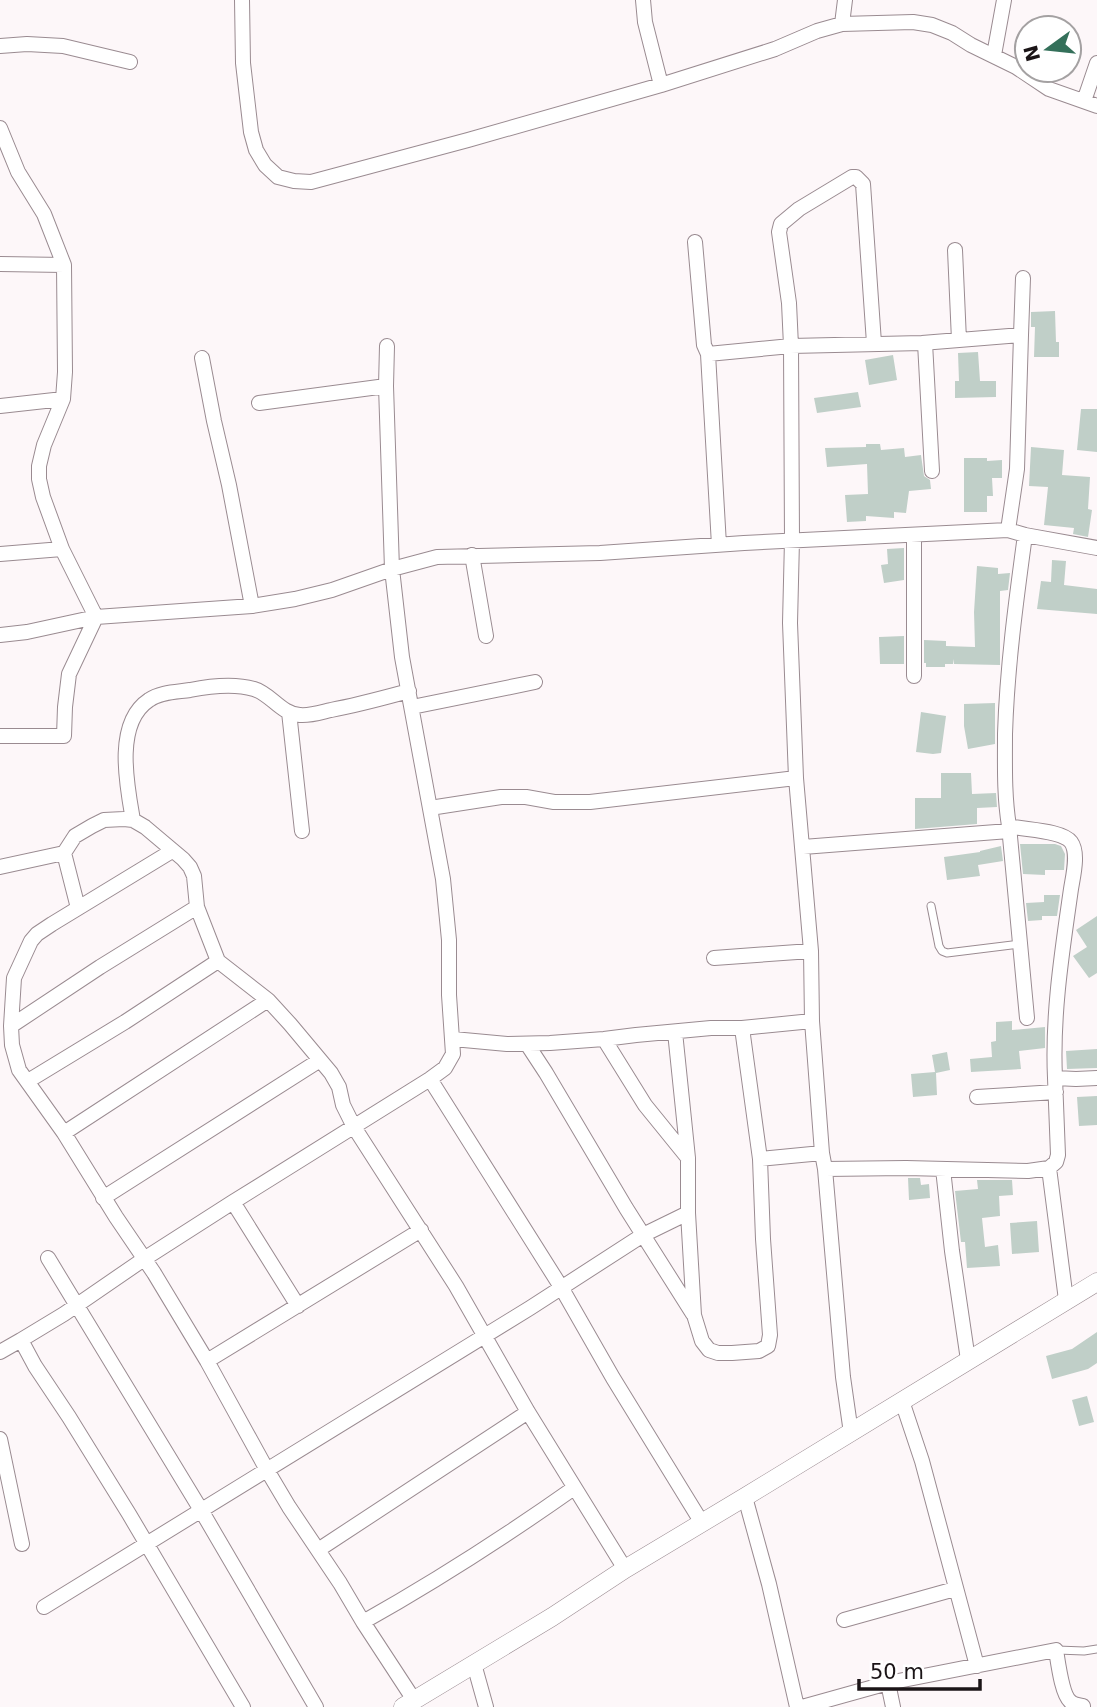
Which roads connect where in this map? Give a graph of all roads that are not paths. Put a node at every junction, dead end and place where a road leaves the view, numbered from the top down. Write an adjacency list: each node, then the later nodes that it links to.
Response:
1 (242, 0): 10 (street)
2 (643, 0): 10 (street)
3 (845, 0): 5 (street)
4 (1004, 0): 7 (street)
5 (842, 24): 7 (street); 10 (street)
6 (0, 46): 8 (street)
7 (994, 55): 11 (street)
8 (130, 62)
9 (1097, 63): 11 (street)
10 (661, 85)
11 (1091, 103)
12 (1, 134): 16 (street)
13 (695, 242): 24 (street)
14 (956, 250): 19 (street)
15 (0, 264): 16 (street)
16 (64, 265): 27 (street)
17 (1023, 278): 18 (street)
18 (1021, 335): 19 (street); 31 (street)
19 (959, 340): 21 (street)
20 (874, 343): 21 (street); 23 (street); 23 (street)
21 (925, 343): 30 (street)
22 (387, 346): 26 (street)
23 (791, 346): 24 (street); 34 (street)
24 (708, 354): 35 (street)
25 (202, 358): 41 (street)
26 (386, 386): 28 (street); 40 (street)
27 (62, 398): 29 (street); 37 (street)
28 (259, 403)
29 (0, 406)
30 (932, 471)
31 (1008, 530): 32 (street); 33 (street)
32 (1025, 535): 36 (street); 54 (street)
33 (915, 536): 34 (street); 45 (street)
34 (792, 540): 35 (street); 51 (street)
35 (719, 545): 39 (street)
36 (1097, 548)
37 (62, 550): 38 (street); 42 (street)
38 (0, 554)
39 (472, 555): 40 (street); 44 (street)
40 (392, 569): 41 (street); 47 (street)
41 (252, 606): 42 (street)
42 (96, 617): 43 (street); 50 (street)
43 (0, 635)
44 (486, 635)
45 (914, 676)
46 (535, 682): 48 (street)
47 (409, 691): 48 (street); 49 (street)
48 (412, 707): 52 (street)
49 (289, 712): 53 (street); 55 (street)
50 (0, 736)
51 (796, 778): 52 (street); 56 (street)
52 (430, 808): 74 (street)
53 (133, 820): 57 (street); 58 (street)
54 (1009, 829): 56 (street); 63 (street); 80 (street)
55 (302, 831)
56 (803, 846): 64 (street)
57 (172, 851): 61 (street); 62 (street)
58 (64, 853): 59 (street); 62 (street)
59 (0, 867)
60 (931, 906): 63 (lane)
61 (197, 907): 66 (street); 70 (street)
62 (78, 908): 70 (street)
63 (1021, 944): 68 (street)
64 (811, 951): 65 (street); 69 (street)
65 (714, 958)
66 (218, 961): 67 (street); 79 (street)
67 (268, 1000): 76 (street); 83 (street)
68 (1027, 1018)
69 (812, 1021): 71 (street); 84 (street)
70 (10, 1026): 79 (street)
71 (742, 1028): 72 (street); 86 (street)
72 (676, 1032): 73 (street); 85 (street)
73 (604, 1039): 75 (street); 85 (street)
74 (453, 1040): 75 (street); 78 (street)
75 (527, 1044): 94 (street)
76 (320, 1060): 82 (street); 90 (street)
77 (1097, 1078): 80 (street)
78 (430, 1079): 82 (street); 98 (street)
79 (28, 1082): 83 (street)
80 (1056, 1085): 81 (street); 87 (street)
81 (977, 1097)
82 (354, 1126): 91 (street); 93 (street)
83 (64, 1133): 90 (street)
84 (822, 1153): 86 (street); 88 (street)
85 (688, 1158): 92 (street)
86 (760, 1159): 102 (street)
87 (1049, 1168): 89 (street); 99 (street)
88 (825, 1169): 89 (street); 110 (street)
89 (943, 1169): 106 (street)
90 (103, 1198): 96 (street)
91 (233, 1202): 96 (street); 101 (street)
92 (688, 1213): 94 (street); 102 (street)
93 (421, 1230): 101 (street); 103 (street)
94 (643, 1236): 98 (street); 102 (street)
95 (48, 1258): 100 (street)
96 (144, 1259): 100 (street); 107 (street)
97 (1097, 1282): 99 (street)
98 (561, 1287): 103 (street); 116 (street)
99 (1066, 1300): 106 (street)
100 (77, 1305): 104 (street); 115 (street)
101 (299, 1306): 107 (street)
102 (694, 1315)
103 (483, 1335): 109 (street); 112 (street)
104 (21, 1340): 105 (street); 118 (street)
105 (0, 1352)
106 (968, 1360): 108 (street)
107 (206, 1362): 112 (street)
108 (902, 1401): 110 (street); 121 (street)
109 (528, 1412): 113 (street); 119 (street)
110 (851, 1433): 114 (street)
111 (0, 1439): 117 (street)
112 (267, 1470): 115 (street); 119 (street)
113 (574, 1488): 120 (street); 124 (street)
114 (745, 1497): 116 (street); 135 (street)
115 (201, 1510): 118 (street); 133 (street)
116 (702, 1523): 120 (street)
117 (22, 1544)
118 (147, 1545): 122 (street); 132 (street)
119 (318, 1550): 124 (street)
120 (625, 1569): 127 (street)
121 (956, 1589): 123 (street); 128 (street)
122 (44, 1607)
123 (844, 1620)
124 (363, 1622): 130 (street)
125 (1097, 1648): 126 (lane)
126 (1056, 1650): 128 (street); 131 (street)
127 (474, 1664): 130 (street); 134 (street)
128 (977, 1666): 129 (street)
129 (888, 1683): 135 (street); 136 (street)
130 (409, 1703)
131 (1086, 1705)
132 (243, 1707)
133 (316, 1707)
134 (486, 1707)
135 (800, 1707)
136 (893, 1707)

